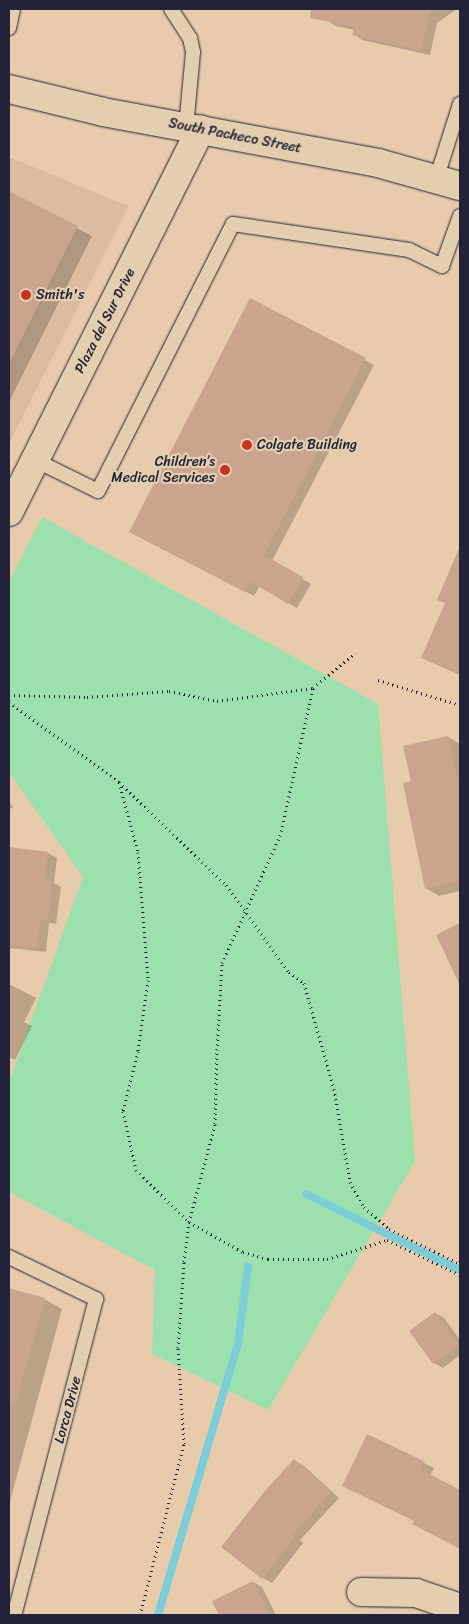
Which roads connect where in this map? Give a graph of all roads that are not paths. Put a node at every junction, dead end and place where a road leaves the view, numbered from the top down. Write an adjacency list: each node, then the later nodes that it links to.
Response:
1 (14, 9): 3 (lane)
2 (171, 9): 6 (lane)
3 (9, 28)
4 (9, 89): 6 (street, South Pacheco Street)
5 (460, 104): 7 (lane)
6 (194, 128): 7 (street, South Pacheco Street); 9 (street, Plaza del Sur Drive)
7 (448, 183)
8 (460, 216): 9 (lane)
9 (35, 460): 10 (street, Plaza del Sur Drive)
10 (9, 512)
11 (9, 1257): 14 (lane, Lorca Drive)
12 (362, 1592): 13 (street)
13 (460, 1608)
14 (14, 1615)

